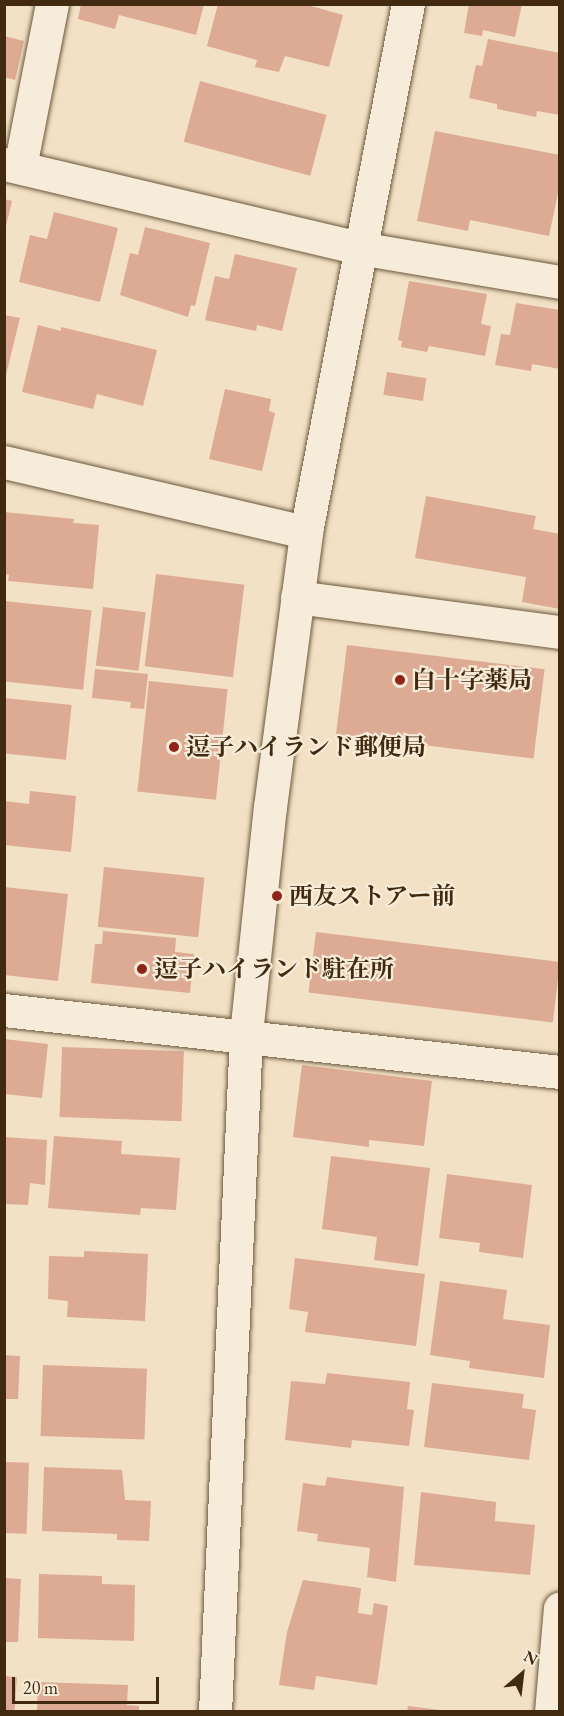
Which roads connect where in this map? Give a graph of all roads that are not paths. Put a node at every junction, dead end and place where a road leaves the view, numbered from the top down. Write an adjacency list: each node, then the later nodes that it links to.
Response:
1 (52, 4): 3 (street)
2 (408, 4): 4 (street)
3 (12, 166): 4 (street)
4 (359, 248): 5 (street); 7 (street)
5 (560, 282)
6 (4, 462): 7 (street)
7 (306, 532): 8 (street)
8 (297, 597): 9 (street); 11 (street)
9 (560, 632)
10 (4, 1010): 11 (street)
11 (246, 1034): 12 (street); 14 (street)
12 (560, 1072)
13 (560, 1608): 15 (street)
14 (215, 1712)
15 (551, 1712)

